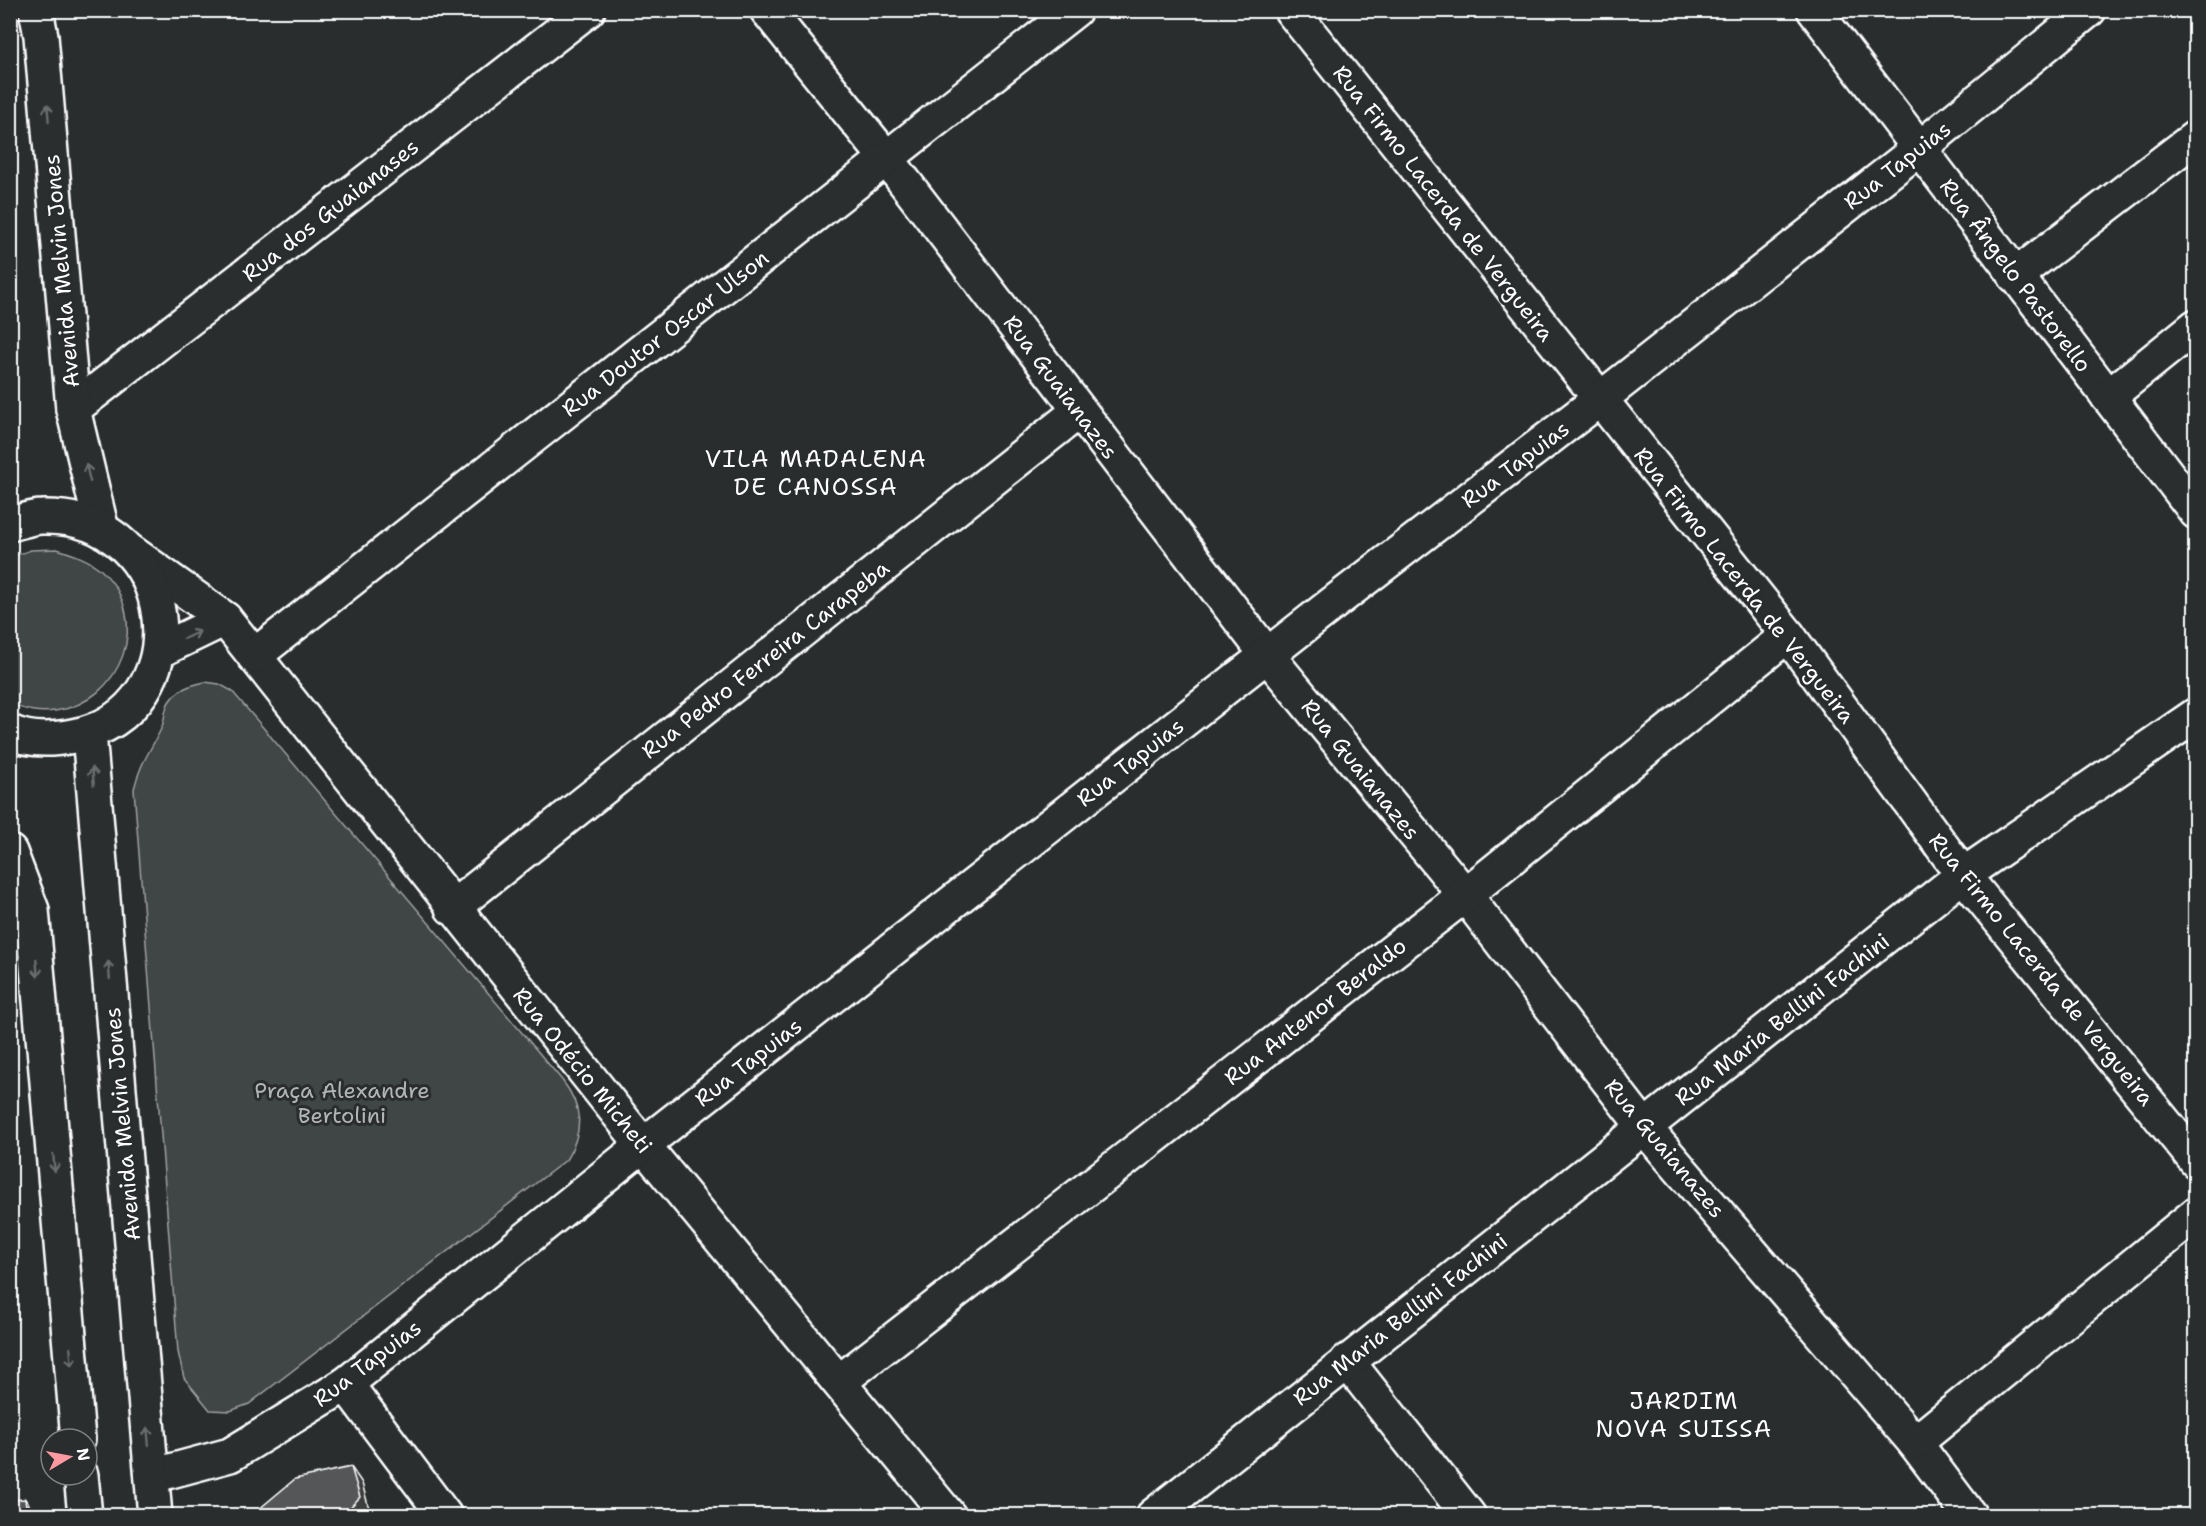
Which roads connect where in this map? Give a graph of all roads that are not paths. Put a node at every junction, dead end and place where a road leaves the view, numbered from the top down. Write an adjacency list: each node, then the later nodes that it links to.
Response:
1 (36, 10): 15 (street, Avenida Melvin Jones, one-way to 1)
2 (588, 10): 15 (street, Rua dos Guaianases)
3 (767, 10): 10 (street, Rua Guaianazes)
4 (1075, 10): 10 (street, Rua Doutor Oscar Ulson)
5 (1291, 10): 14 (street, Rua Firmo Lacerda de Vergueira)
6 (1814, 10): 9 (street, Rua Ângelo Pastorello)
7 (2089, 10): 9 (street, Rua Tapuias)
8 (2196, 137): 11 (street)
9 (1921, 147): 11 (street, Rua Ângelo Pastorello); 14 (street, Rua Tapuias)
10 (887, 159): 16 (street, Rua Guaianazes); 25 (street, Rua Doutor Oscar Ulson)
11 (2015, 276): 13 (street, Rua Ângelo Pastorello)
12 (2196, 326): 13 (street)
13 (2108, 397): 17 (street, Rua Ângelo Pastorello)
14 (1600, 399): 22 (street, Rua Firmo Lacerda de Vergueira); 24 (street, Rua Tapuias)
15 (73, 409): 19 (street, Avenida Melvin Jones, one-way to 15)
16 (1079, 411): 24 (street, Rua Guaianazes); 32 (street, Rua Pedro Ferreira Carapeba)
17 (2196, 512)
18 (10, 524): 19 (street, Rua Odécio Micheti)
19 (102, 530): 20 (street, Rua Odécio Micheti)
20 (131, 552): 21 (street, Rua Odécio Micheti); 23 (street)
21 (225, 619): 23 (street, one-way to 21); 25 (street, Rua Odécio Micheti)
22 (1788, 635): 30 (street, Rua Firmo Lacerda de Vergueira); 31 (street, Rua Antenor Beraldo)
23 (159, 651): 28 (street)
24 (1268, 655): 31 (street, Rua Guaianazes); 35 (street, Rua Tapuias)
25 (254, 656): 32 (street, Rua Odécio Micheti)
26 (2196, 715): 30 (street, Rua Maria Bellini Fachini)
27 (10, 732): 28 (street)
28 (89, 733): 43 (street, Avenida Melvin Jones, one-way to 28)
29 (10, 852): 33 (street)
30 (1963, 875): 34 (street, Rua Maria Bellini Fachini); 36 (street, Rua Firmo Lacerda de Vergueira)
31 (1465, 895): 34 (street, Rua Guaianazes); 39 (street, Rua Antenor Beraldo)
32 (452, 908): 35 (street, Rua Odécio Micheti)
33 (21, 909): 41 (street, one-way to 41)
34 (1644, 1127): 38 (street, Rua Maria Bellini Fachini); 42 (street, Rua Guaianazes)
35 (643, 1144): 39 (street, Rua Odécio Micheti); 40 (street, Rua Tapuias)
36 (2196, 1161)
37 (2196, 1214): 42 (street)
38 (1347, 1361): 49 (street, Rua Maria Bellini Fachini); 50 (street)
39 (839, 1382): 48 (street, Rua Odécio Micheti)
40 (346, 1384): 43 (street, Rua Tapuias); 47 (street)
41 (77, 1427)
42 (1915, 1443): 51 (street, Rua Guaianazes)
43 (152, 1476): 46 (street, Avenida Melvin Jones)
44 (82, 1487): 45 (street)
45 (85, 1515)
46 (155, 1515)
47 (445, 1515)
48 (949, 1515)
49 (1153, 1515)
50 (1469, 1515)
51 (1970, 1515)

